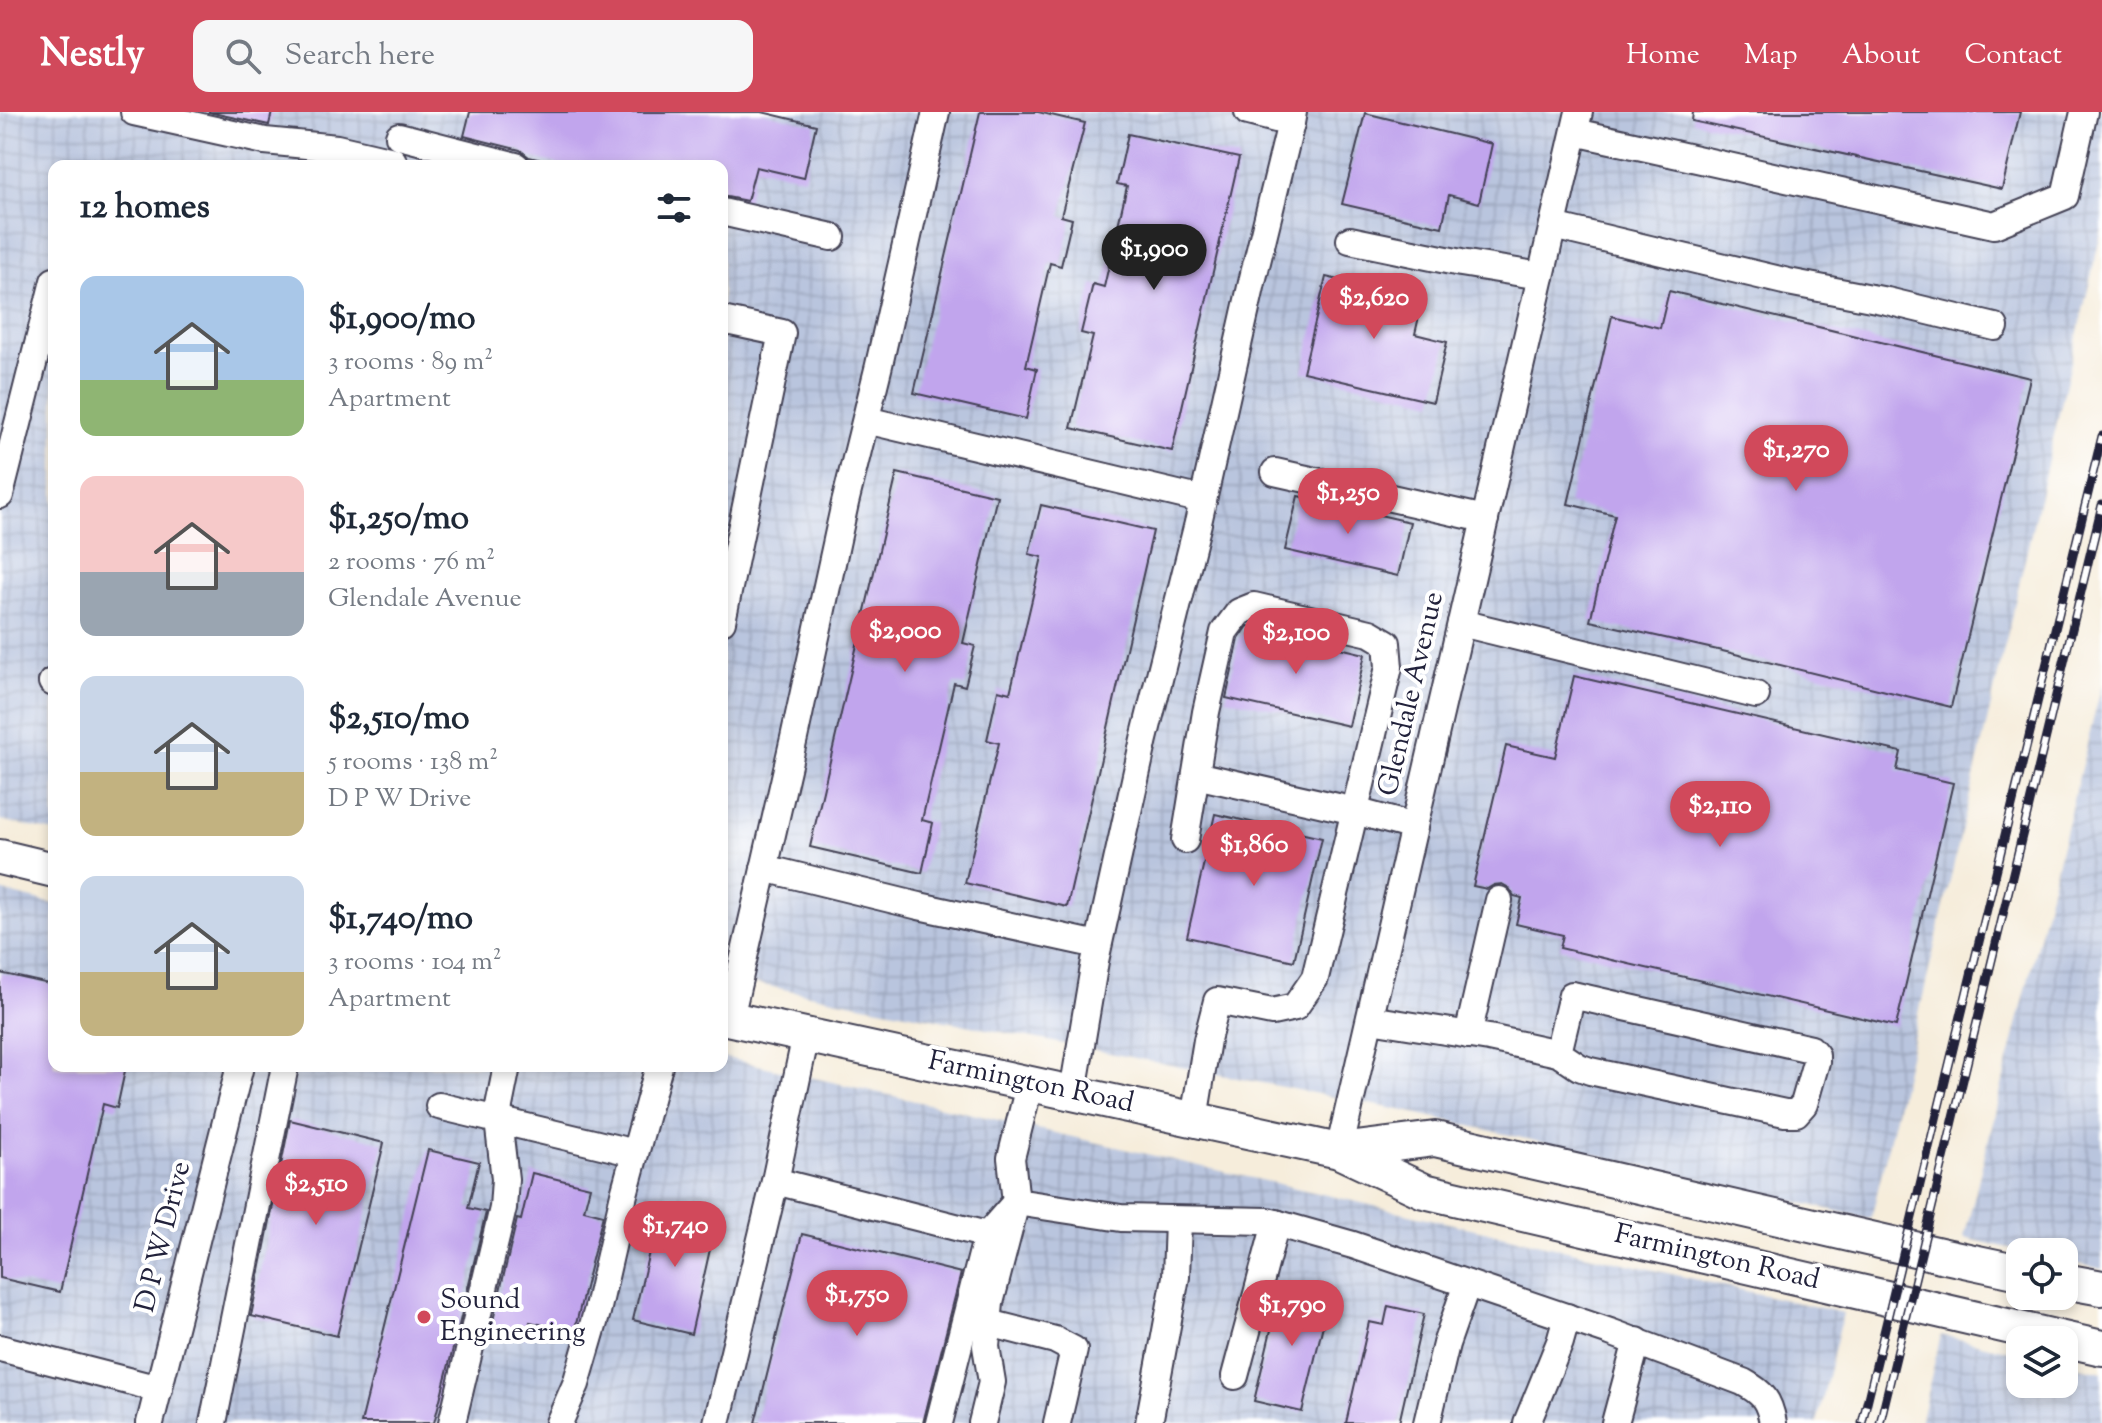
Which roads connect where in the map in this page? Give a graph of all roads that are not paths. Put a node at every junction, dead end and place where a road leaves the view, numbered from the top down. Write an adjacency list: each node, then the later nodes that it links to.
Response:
1 (134, 112): 7 (street)
2 (936, 112): 17 (street)
3 (1248, 112): 5 (street)
4 (2084, 112): 6 (street)
5 (1292, 118): 20 (street)
6 (1577, 122): 10 (street, Glendale Avenue)
7 (397, 144): 8 (street)
8 (484, 160)
9 (728, 213): 11 (street)
10 (1553, 226): 13 (street, Glendale Avenue); 16 (street)
11 (832, 237)
12 (1350, 240): 13 (street)
13 (1541, 276): 21 (street, Glendale Avenue)
14 (48, 305): 19 (street)
15 (728, 321): 22 (street)
16 (1995, 327)
17 (866, 420): 20 (street); 30 (street)
18 (1275, 472): 21 (street)
19 (0, 495)
20 (1203, 500): 33 (street)
21 (1485, 519): 23 (street, Glendale Avenue)
22 (728, 592)
23 (1461, 623): 24 (street); 27 (street, Glendale Avenue)
24 (1756, 695)
25 (1196, 775): 26 (street); 26 (street); 28 (street)
26 (1355, 811): 27 (street); 47 (street)
27 (1414, 827): 36 (street, Glendale Avenue)
28 (1185, 840)
29 (0, 857): 31 (main road)
30 (764, 868): 33 (street); 34 (street)
31 (48, 869)
32 (1499, 900): 38 (street)
33 (1098, 945): 45 (street)
34 (728, 1009)
35 (728, 1017): 37 (main road, Farmington Road)
36 (1370, 1019): 38 (street); 49 (street, Glendale Avenue)
37 (806, 1035): 44 (main road, Farmington Road); 51 (street)
38 (1468, 1035): 39 (street)
39 (1558, 1053): 39 (street)
40 (238, 1072): 66 (street, D P W Drive)
41 (284, 1072): 68 (street)
42 (506, 1072): 48 (street)
43 (657, 1072): 50 (street)
44 (1030, 1082): 45 (main road, Farmington Road); 52 (street)
45 (1073, 1092): 47 (main road, Farmington Road)
46 (439, 1106): 48 (street)
47 (1194, 1119): 49 (main road, Farmington Road)
48 (498, 1120): 50 (street); 69 (street)
49 (1339, 1151): 56 (main road, Farmington Road); 64 (main road, Farmington Road)
50 (635, 1153): 70 (street)
51 (775, 1181): 55 (street); 71 (street)
52 (1016, 1202): 53 (street); 55 (street); 61 (street)
53 (1178, 1221): 54 (street); 75 (street)
54 (1276, 1223): 57 (street); 65 (street)
55 (987, 1235): 72 (street)
56 (2006, 1269)
57 (1467, 1284): 60 (street); 76 (street)
58 (2078, 1284): 59 (main road)
59 (2102, 1288)
60 (1567, 1317): 62 (street); 77 (street)
61 (989, 1323): 73 (street); 74 (street)
62 (1637, 1341): 78 (street); 79 (street)
63 (0, 1348): 66 (street)
64 (2102, 1348)
65 (1235, 1376)
66 (159, 1389): 67 (street, D P W Drive)
67 (150, 1423)
68 (213, 1423)
69 (452, 1423)
70 (559, 1423)
71 (717, 1423)
72 (939, 1423)
73 (982, 1423)
74 (1057, 1423)
75 (1149, 1423)
76 (1427, 1423)
77 (1527, 1423)
78 (1615, 1423)
79 (1773, 1423)

